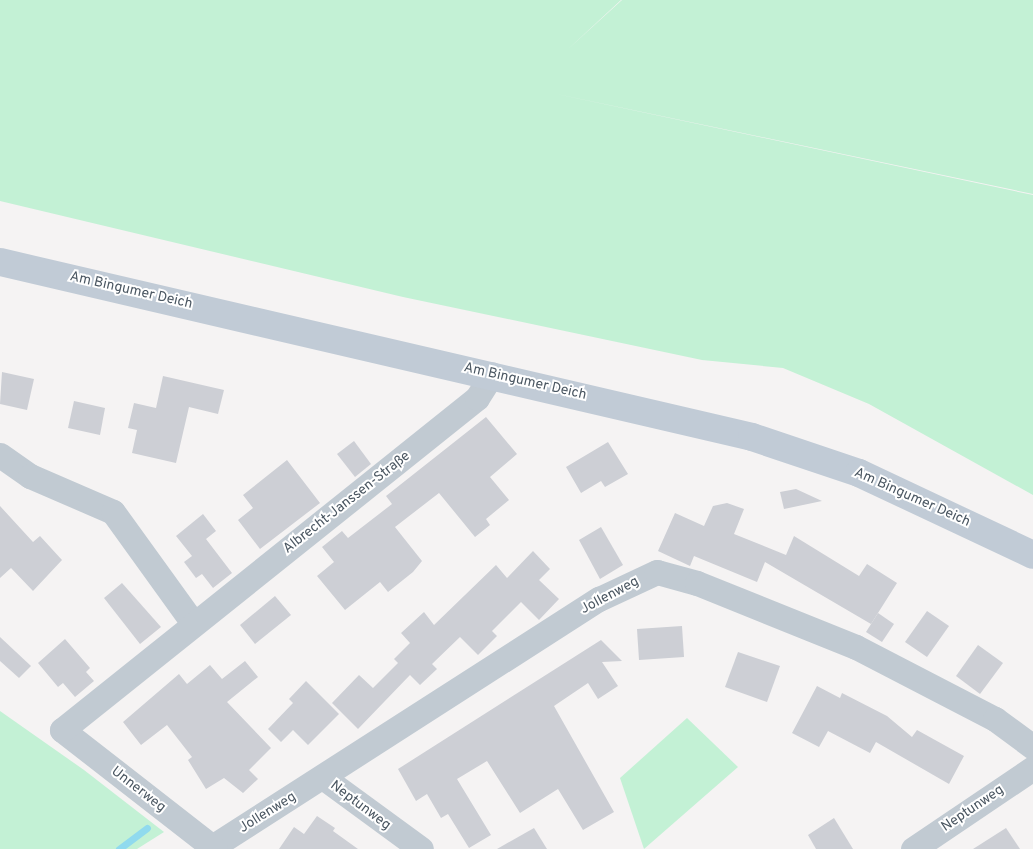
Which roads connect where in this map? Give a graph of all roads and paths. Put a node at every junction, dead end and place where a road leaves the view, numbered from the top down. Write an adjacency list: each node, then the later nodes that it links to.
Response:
1 (0, 262): 2 (main road, Am Bingumer Deich)
2 (492, 374): 4 (main road, Am Bingumer Deich); 5 (street, Albrecht-Janssen-Straße)
3 (0, 455): 5 (street)
4 (1033, 556)
5 (193, 623): 6 (street, Albrecht-Janssen-Straße)
6 (62, 730): 10 (street, Unnerweg)
7 (1033, 747): 9 (street, Jollenweg)
8 (1033, 768): 12 (street, Neptunweg)
9 (324, 778): 10 (street, Jollenweg); 11 (street, Neptunweg)
10 (214, 848)
11 (420, 849)
12 (913, 849)

